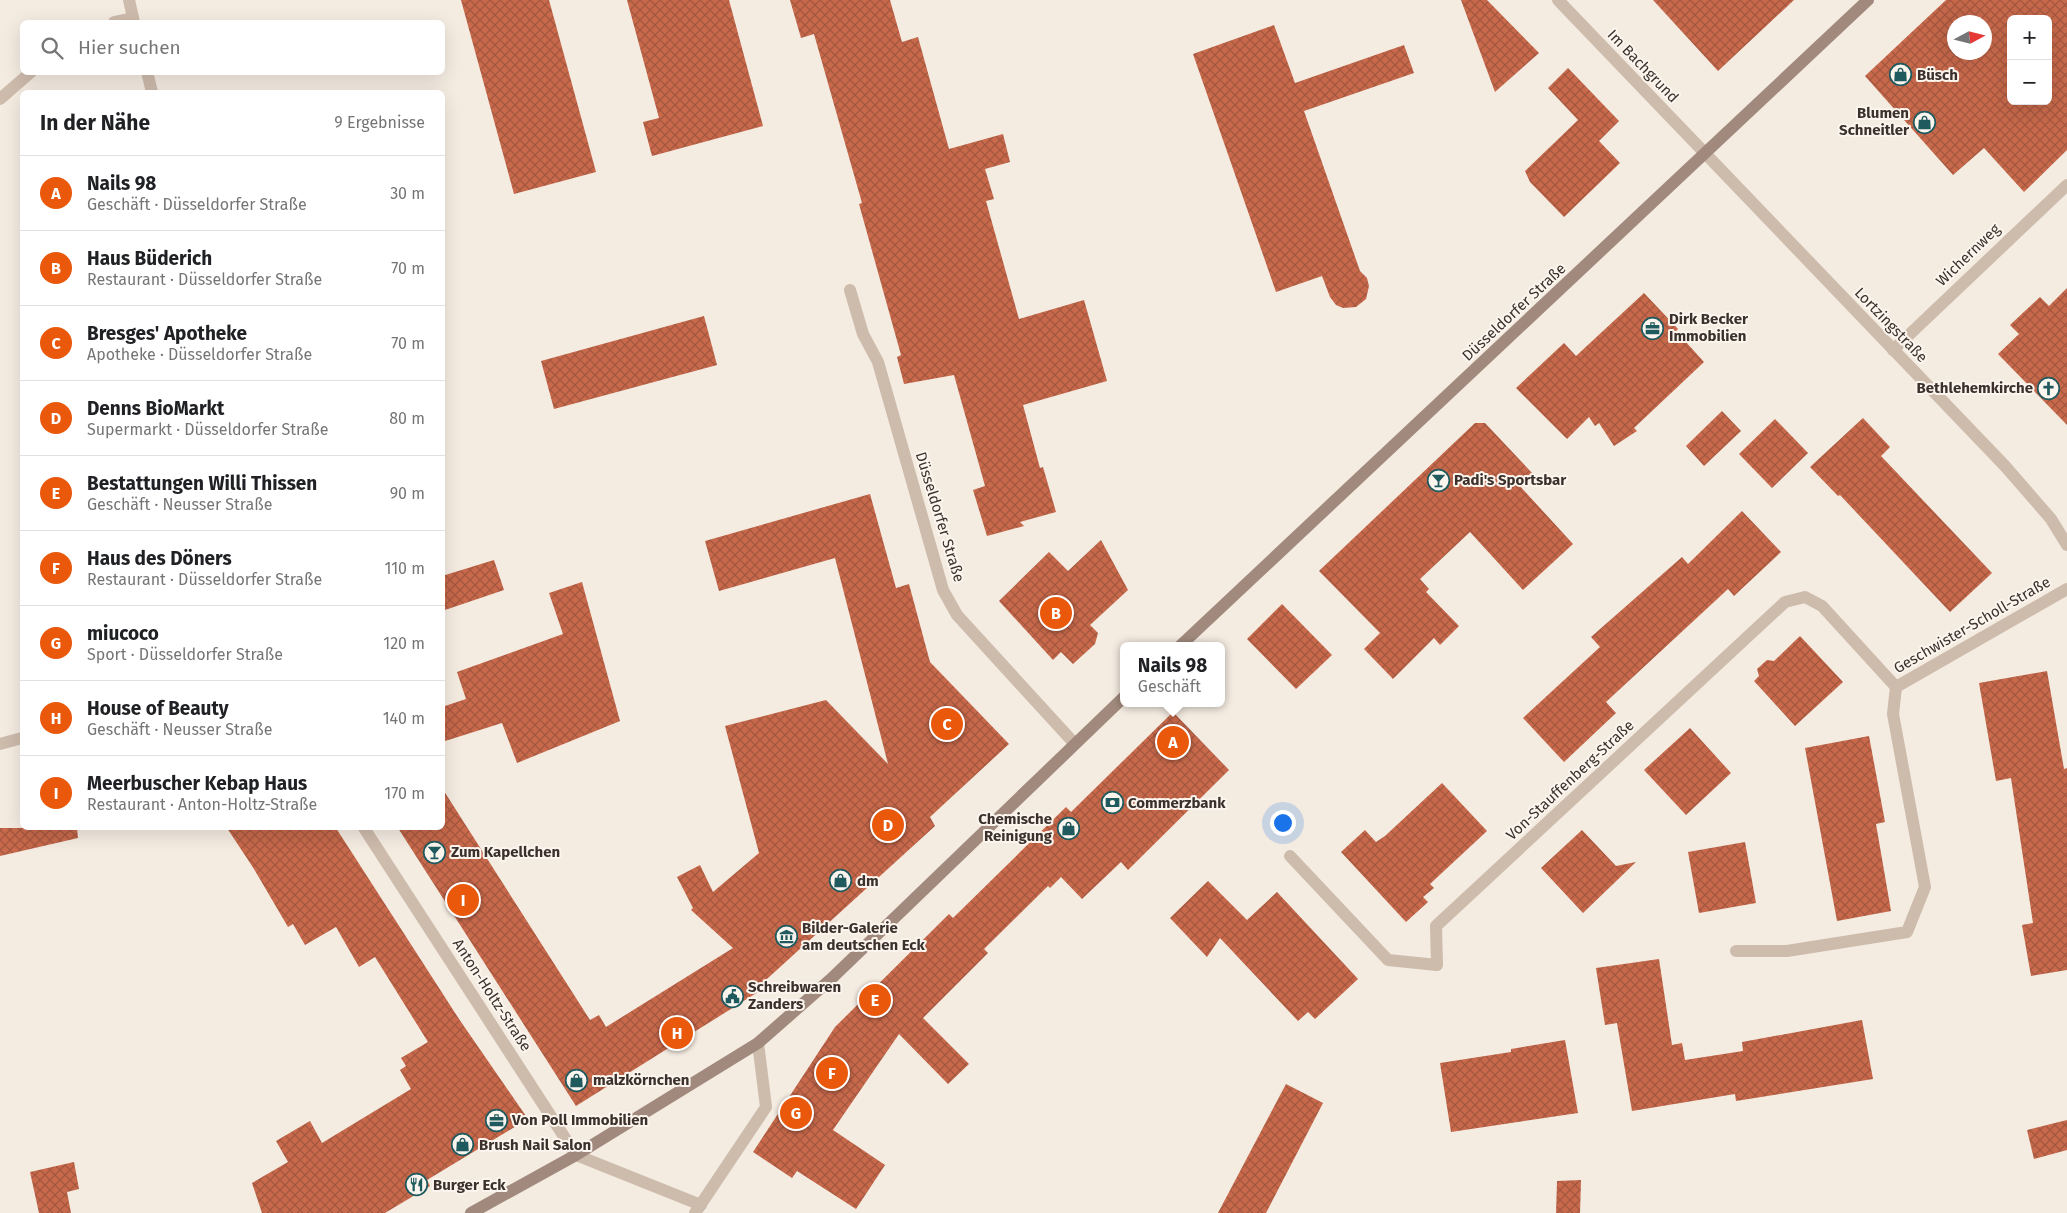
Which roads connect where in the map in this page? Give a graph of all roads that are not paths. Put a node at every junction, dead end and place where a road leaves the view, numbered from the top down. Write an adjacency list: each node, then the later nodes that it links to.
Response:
1 (129, 0): 4 (street)
2 (1558, 0): 9 (street, Im Bachgrund)
3 (1868, 0): 9 (main road, Düsseldorfer Straße)
4 (133, 20)
5 (27, 75): 8 (street)
6 (148, 75): 7 (street)
7 (152, 90)
8 (0, 98)
9 (1706, 154): 12 (street, Lortzingstraße); 15 (main road, Düsseldorfer Straße)
10 (2067, 185): 12 (street, Wichernweg)
11 (850, 290): 19 (street, Düsseldorfer Straße)
12 (1893, 350): 13 (street, Lortzingstraße)
13 (2067, 545)
14 (2067, 589): 16 (street, Geschwister-Scholl-Straße)
15 (1184, 642)
16 (1896, 688): 22 (street, Von-Stauffenberg-Straße); 23 (street, Geschwister-Scholl-Straße)
17 (1120, 701): 19 (main road)
18 (20, 739): 20 (street)
19 (1074, 743): 24 (main road)
20 (0, 744)
21 (365, 830): 25 (street, Anton-Holtz-Straße)
22 (1290, 856)
23 (1736, 951)
24 (758, 1043): 25 (main road); 26 (street)
25 (576, 1155): 26 (street); 27 (main road)
26 (698, 1209)
27 (471, 1213)

